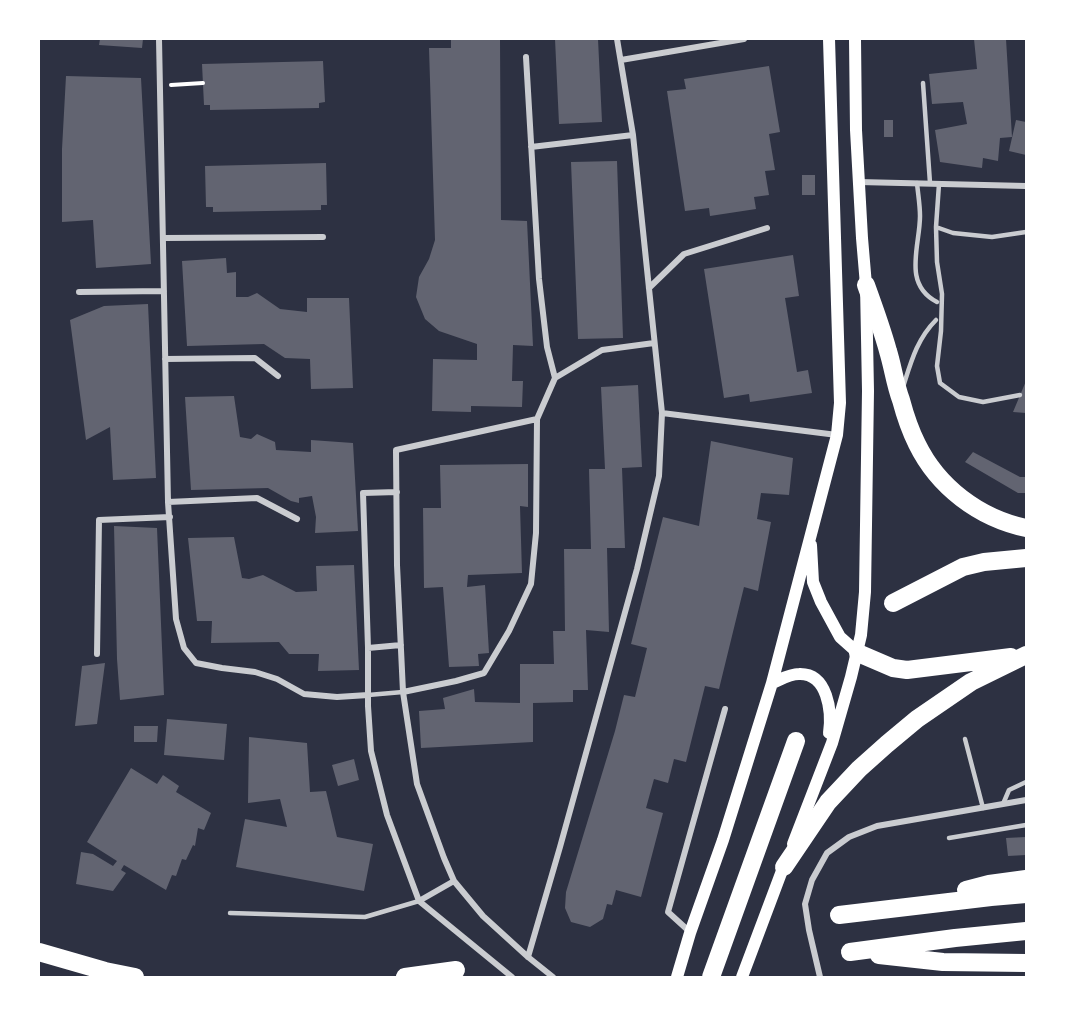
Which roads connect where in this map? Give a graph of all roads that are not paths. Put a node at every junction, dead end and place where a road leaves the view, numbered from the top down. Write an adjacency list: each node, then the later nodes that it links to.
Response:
1 (159, 39): 20 (street)
2 (617, 39): 7 (street)
3 (744, 39): 7 (street)
4 (829, 39): 35 (main road)
5 (855, 39): 11 (main road)
6 (526, 57): 10 (street)
7 (621, 60): 9 (street)
8 (923, 83): 13 (lane)
9 (633, 135): 10 (street); 22 (street)
10 (531, 147): 30 (street)
11 (859, 182): 12 (street); 21 (main road)
12 (917, 183): 13 (street); 25 (lane)
13 (930, 183): 14 (street)
14 (939, 184): 15 (street); 16 (lane)
15 (1026, 186)
16 (936, 227): 18 (lane); 31 (lane)
17 (767, 228): 22 (street)
18 (1026, 232)
19 (322, 237): 20 (street)
20 (164, 238): 23 (street)
21 (866, 285): 32 (highway); 46 (main road)
22 (649, 288): 27 (street)
23 (164, 291): 24 (street); 28 (street)
24 (79, 292)
25 (937, 302)
26 (936, 320): 32 (lane)
27 (654, 343): 30 (street); 33 (street)
28 (165, 359): 29 (street); 37 (street)
29 (278, 376)
30 (555, 378): 34 (street)
31 (1020, 395)
32 (900, 398): 40 (highway)
33 (662, 413): 35 (street); 74 (street)
34 (537, 419): 36 (street); 50 (street)
35 (837, 435): 41 (main road)
36 (397, 492): 44 (street); 45 (street)
37 (168, 502): 38 (street); 39 (street)
38 (170, 517): 47 (street); 51 (street)
39 (297, 519)
40 (1026, 528)
41 (810, 535): 46 (main road); 49 (main road)
42 (1026, 558): 43 (highway)
43 (893, 603)
44 (401, 645): 45 (street); 50 (street)
45 (368, 648): 51 (street)
46 (858, 653): 48 (highway); 55 (main road)
47 (97, 654)
48 (1026, 655): 62 (highway)
49 (772, 683): 55 (main road); 71 (main road)
50 (403, 692): 51 (lane); 64 (street)
51 (368, 695): 66 (street)
52 (725, 710): 71 (street)
53 (964, 739): 59 (lane)
54 (796, 741): 82 (highway)
55 (823, 767): 62 (main road)
56 (1026, 782): 58 (lane)
57 (1026, 800): 58 (street)
58 (1003, 804): 59 (street)
59 (983, 808): 85 (street)
60 (1026, 825): 61 (lane)
61 (949, 838)
62 (784, 867): 73 (main road)
63 (1026, 879): 67 (highway)
64 (454, 881): 66 (street); 74 (street)
65 (1026, 894): 67 (highway)
66 (419, 901): 68 (lane); 79 (street)
67 (906, 907): 69 (highway)
68 (230, 913)
69 (839, 915)
70 (1026, 931): 75 (highway)
71 (690, 933): 81 (main road)
72 (39, 952): 77 (highway)
73 (750, 953): 83 (main road); 84 (street)
74 (528, 957): 80 (street)
75 (1026, 963)
76 (456, 970): 78 (highway)
77 (135, 977)
78 (405, 977)
79 (512, 977)
80 (553, 977)
81 (677, 977)
82 (711, 977)
83 (742, 977)
84 (749, 977)
85 (820, 977)

